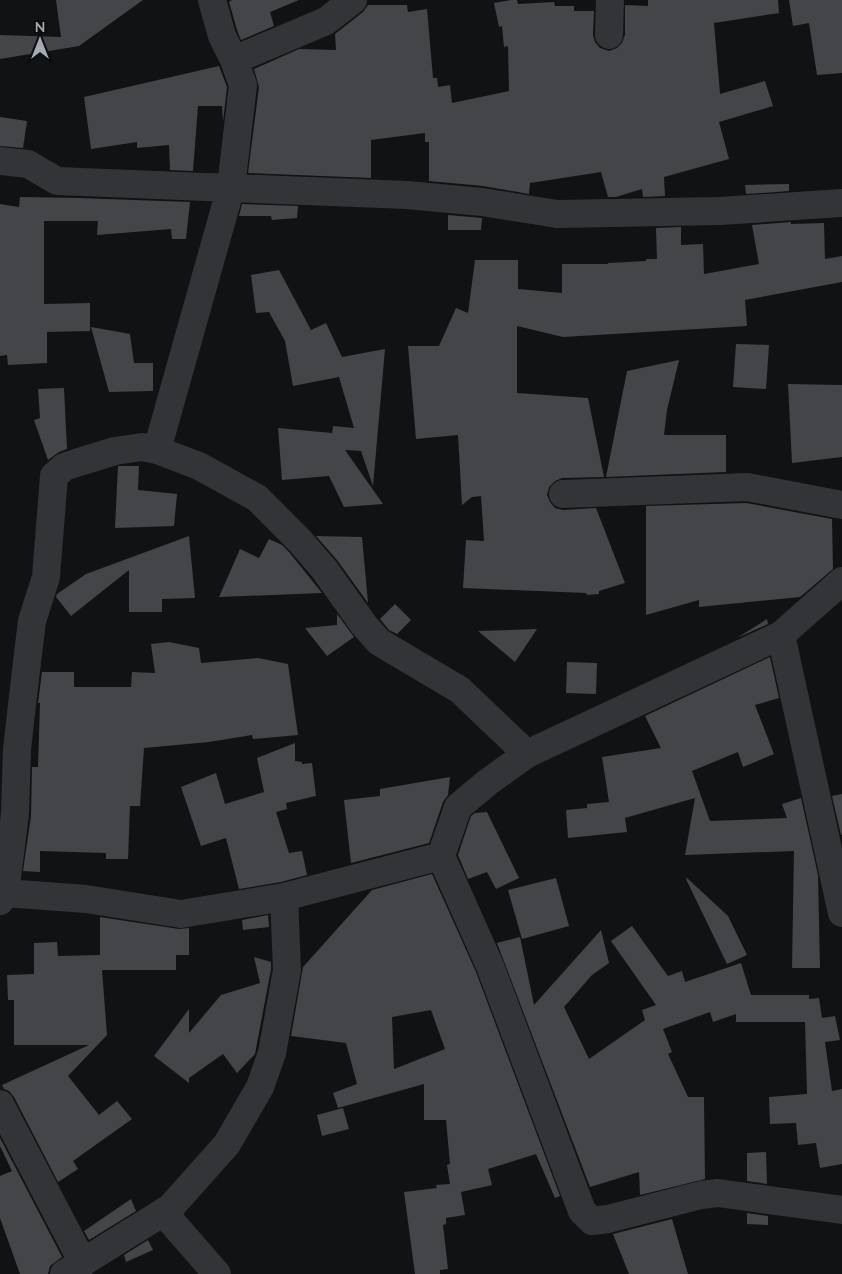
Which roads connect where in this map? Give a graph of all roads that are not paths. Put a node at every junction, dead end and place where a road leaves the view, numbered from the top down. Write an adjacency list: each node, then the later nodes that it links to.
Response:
1 (212, 0): 5 (street)
2 (353, 0): 5 (street)
3 (610, 0): 4 (street)
4 (609, 35)
5 (234, 60): 7 (street)
6 (0, 161): 7 (street)
7 (231, 187): 8 (street); 9 (street)
8 (842, 203)
9 (157, 450): 14 (street); 16 (street)
10 (563, 494): 11 (street)
11 (842, 505)
12 (842, 581): 13 (street)
13 (781, 635): 14 (street); 18 (street)
14 (527, 754): 15 (street)
15 (440, 856): 17 (street); 20 (street)
16 (3, 897): 17 (street)
17 (284, 897): 21 (street)
18 (842, 913)
19 (0, 1104): 22 (street)
20 (842, 1210)
21 (162, 1212): 22 (street); 23 (street)
22 (74, 1269)
23 (218, 1274)

